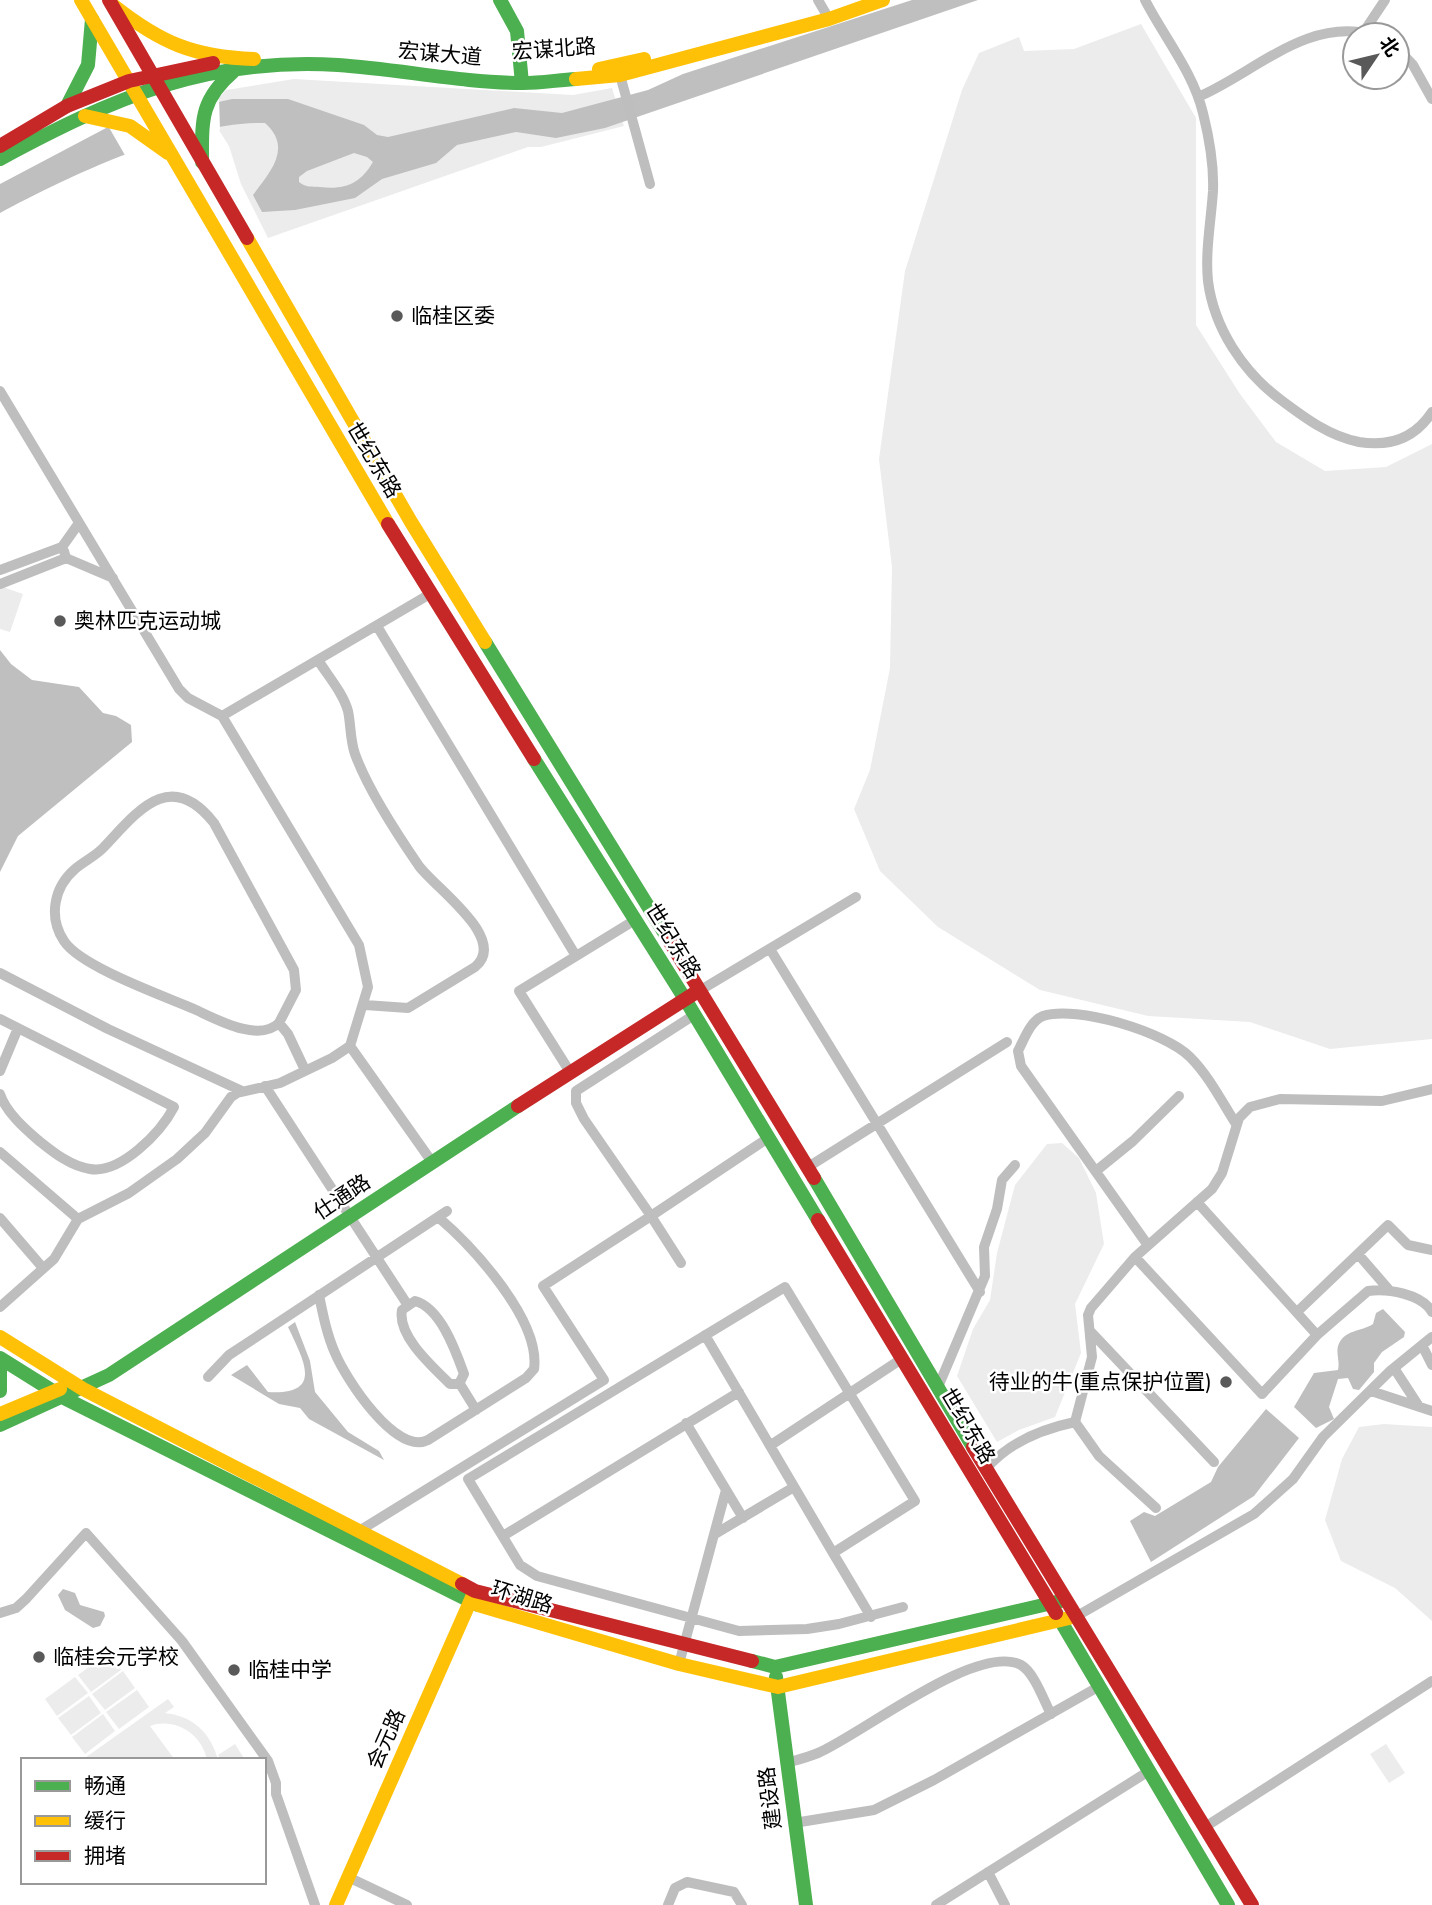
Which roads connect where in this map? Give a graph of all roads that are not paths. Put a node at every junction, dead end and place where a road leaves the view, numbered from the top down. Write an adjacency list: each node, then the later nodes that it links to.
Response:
1 (81, 0): 9 (main road, 世纪东路)
2 (500, 0): 16 (main road)
3 (864, 0): 8 (main road, 宏谋北路)
4 (883, 0): 8 (main road, 宏谋大道)
5 (1145, 0): 18 (street)
6 (1385, 0): 10 (street)
7 (111, 3): 12 (main road); 15 (main road, 世纪东路)
8 (824, 10): 14 (main road, 宏谋大道); 16 (main road, 宏谋北路)
9 (92, 19): 17 (main road, 世纪东路); 20 (main road)
10 (1374, 21)
11 (1341, 31): 18 (street)
12 (238, 63): 15 (main road, 宏谋大道); 16 (main road, 宏谋大道); 25 (main road)
13 (1411, 63): 19 (street)
14 (620, 75): 16 (main road, 宏谋大道); 26 (street)
15 (157, 79): 17 (main road, 宏谋大道); 25 (main road, 世纪东路)
16 (522, 79)
17 (133, 87): 20 (main road, 宏谋大道); 21 (main road, 宏谋大道); 23 (main road, 世纪东路)
18 (1198, 97): 32 (street)
19 (1432, 99)
20 (67, 106): 22 (main road, 宏谋大道)
21 (80, 116): 23 (main road); 24 (main road, 宏谋大道)
22 (0, 146)
23 (166, 149): 28 (main road, 世纪东路)
24 (0, 159)
25 (202, 162): 27 (main road, 世纪东路)
26 (650, 184)
27 (297, 324): 28 (main road); 29 (main road, 世纪东路)
28 (278, 338): 31 (main road, 世纪东路)
29 (335, 390): 31 (main road); 38 (main road, 世纪东路)
30 (0, 391): 33 (street)
31 (318, 408): 39 (main road, 世纪东路)
32 (1432, 412)
33 (79, 523): 34 (street); 36 (street)
34 (64, 553): 35 (street); 36 (street); 37 (street)
35 (0, 570)
36 (113, 578): 42 (street)
37 (0, 584)
38 (448, 584): 39 (main road); 48 (main road, 世纪东路)
39 (430, 594): 40 (street); 44 (main road, 世纪东路)
40 (377, 625): 41 (street); 46 (street)
41 (318, 660): 42 (street); 50 (street)
42 (222, 716): 50 (street)
43 (856, 897): 45 (street)
44 (635, 920): 46 (street); 49 (main road, 世纪东路)
45 (770, 949): 48 (street); 65 (street)
46 (576, 956): 57 (street)
47 (0, 973): 62 (street)
48 (697, 987): 49 (main road, 仕通路); 71 (main road, 世纪东路)
49 (683, 996): 51 (main road, 世纪东路); 57 (main road, 仕通路)
50 (365, 1005): 56 (street)
51 (694, 1015): 67 (main road, 世纪东路); 76 (street)
52 (0, 1019): 54 (street)
53 (279, 1023): 53 (street); 58 (street)
54 (18, 1028): 59 (street); 63 (street)
55 (1007, 1042): 65 (street)
56 (350, 1046): 58 (street); 69 (street)
57 (568, 1069): 69 (main road, 仕通路)
58 (305, 1070): 60 (street)
59 (0, 1071)
60 (265, 1086): 62 (street); 75 (street)
61 (1432, 1089): 66 (street)
62 (242, 1091): 79 (street)
63 (0, 1094)
64 (1179, 1096): 72 (street)
65 (876, 1123): 71 (street); 88 (street)
66 (1236, 1124): 72 (street); 73 (street)
67 (768, 1138): 76 (street); 100 (main road, 世纪东路)
68 (0, 1152): 79 (street)
69 (430, 1160): 75 (main road, 仕通路)
70 (1015, 1166): 88 (street)
71 (808, 1167): 107 (main road, 世纪东路)
72 (1096, 1171): 80 (street)
73 (1197, 1202): 80 (street); 92 (street)
74 (447, 1211): 77 (street)
75 (349, 1213): 84 (street); 106 (main road, 仕通路)
76 (650, 1216): 85 (street); 127 (street)
77 (438, 1217): 84 (street); 114 (street)
78 (0, 1218): 86 (street)
79 (78, 1219): 86 (street)
80 (1147, 1244): 83 (street)
81 (1432, 1250): 82 (street)
82 (1358, 1254): 87 (street); 92 (street)
83 (1135, 1256): 94 (street); 96 (street)
84 (376, 1258): 89 (street); 90 (street)
85 (681, 1263)
86 (43, 1268): 91 (street)
87 (1390, 1291): 93 (street); 96 (street)
88 (979, 1292): 107 (street)
89 (318, 1296): 104 (street); 114 (street)
90 (407, 1304): 105 (street); 105 (street)
91 (0, 1307)
92 (1297, 1312): 96 (street)
93 (1432, 1312)
94 (1090, 1331): 117 (street); 121 (street)
95 (705, 1335): 110 (street); 112 (street); 129 (street)
96 (1317, 1335)
97 (1432, 1337): 99 (street)
98 (0, 1338): 101 (street); 106 (main road, 环湖路)
99 (1422, 1345): 102 (street); 103 (street)
100 (903, 1358): 112 (street); 133 (main road, 世纪东路)
101 (2, 1363): 108 (main road); 111 (main road, 环湖路)
102 (1432, 1364)
103 (1394, 1368): 109 (street); 113 (street)
104 (208, 1377)
105 (460, 1384): 114 (street)
106 (78, 1386): 111 (main road, 仕通路); 127 (main road, 环湖路)
107 (938, 1387): 122 (main road, 世纪东路)
108 (0, 1391)
109 (1371, 1391): 113 (street); 137 (street)
110 (739, 1392): 118 (street); 120 (street)
111 (59, 1394): 116 (main road, 仕通路); 119 (main road, 仕通路); 131 (main road, 环湖路)
112 (849, 1395): 120 (street); 130 (street)
113 (1418, 1405): 115 (street)
114 (476, 1410)
115 (1432, 1410)
116 (0, 1414)
117 (1075, 1422): 122 (street); 125 (street)
118 (687, 1423): 124 (street); 129 (street)
119 (0, 1425)
120 (771, 1445): 123 (street)
121 (1214, 1462)
122 (986, 1469): 132 (main road, 世纪东路)
123 (794, 1487): 126 (street); 130 (street)
124 (726, 1490): 126 (street); 128 (street)
125 (1156, 1508)
126 (743, 1518): 128 (street)
127 (359, 1531): 131 (main road, 环湖路)
128 (715, 1534): 138 (street)
129 (503, 1536): 138 (street)
130 (833, 1553): 136 (street)
131 (473, 1597): 140 (main road, 环湖路); 141 (main road, 环湖路); 154 (main road, 会元路)
132 (1065, 1600): 133 (main road, 环湖路); 137 (main road, 世纪东路)
133 (1050, 1603): 139 (main road, 世纪东路); 142 (main road, 环湖路)
134 (903, 1607): 136 (street)
135 (0, 1613): 147 (street)
136 (871, 1616): 138 (street)
137 (1077, 1616): 139 (main road, 环湖路); 152 (main road, 世纪东路)
138 (692, 1618): 140 (street)
139 (1060, 1620): 144 (main road, 环湖路); 145 (main road, 世纪东路)
140 (685, 1644): 141 (street); 142 (main road, 环湖路)
141 (679, 1664): 144 (main road, 环湖路)
142 (775, 1667): 144 (main road, 建设路)
143 (1432, 1681): 152 (street)
144 (778, 1687): 149 (main road, 建设路)
145 (1098, 1687): 146 (street); 150 (main road, 世纪东路)
146 (1051, 1714): 149 (street); 151 (street)
147 (265, 1758)
148 (266, 1759): 156 (street)
149 (787, 1763): 151 (main road, 建设路)
150 (1149, 1771): 153 (street); 155 (main road, 世纪东路)
151 (794, 1823): 161 (main road, 建设路)
152 (1205, 1827): 164 (main road, 世纪东路)
153 (988, 1872): 162 (street); 163 (street)
154 (348, 1877): 157 (main road, 会元路); 158 (street)
155 (1222, 1903)
156 (316, 1905)
157 (336, 1905)
158 (407, 1905)
159 (668, 1905): 160 (street)
160 (742, 1905)
161 (806, 1905)
162 (936, 1905)
163 (1005, 1905)
164 (1252, 1905)

